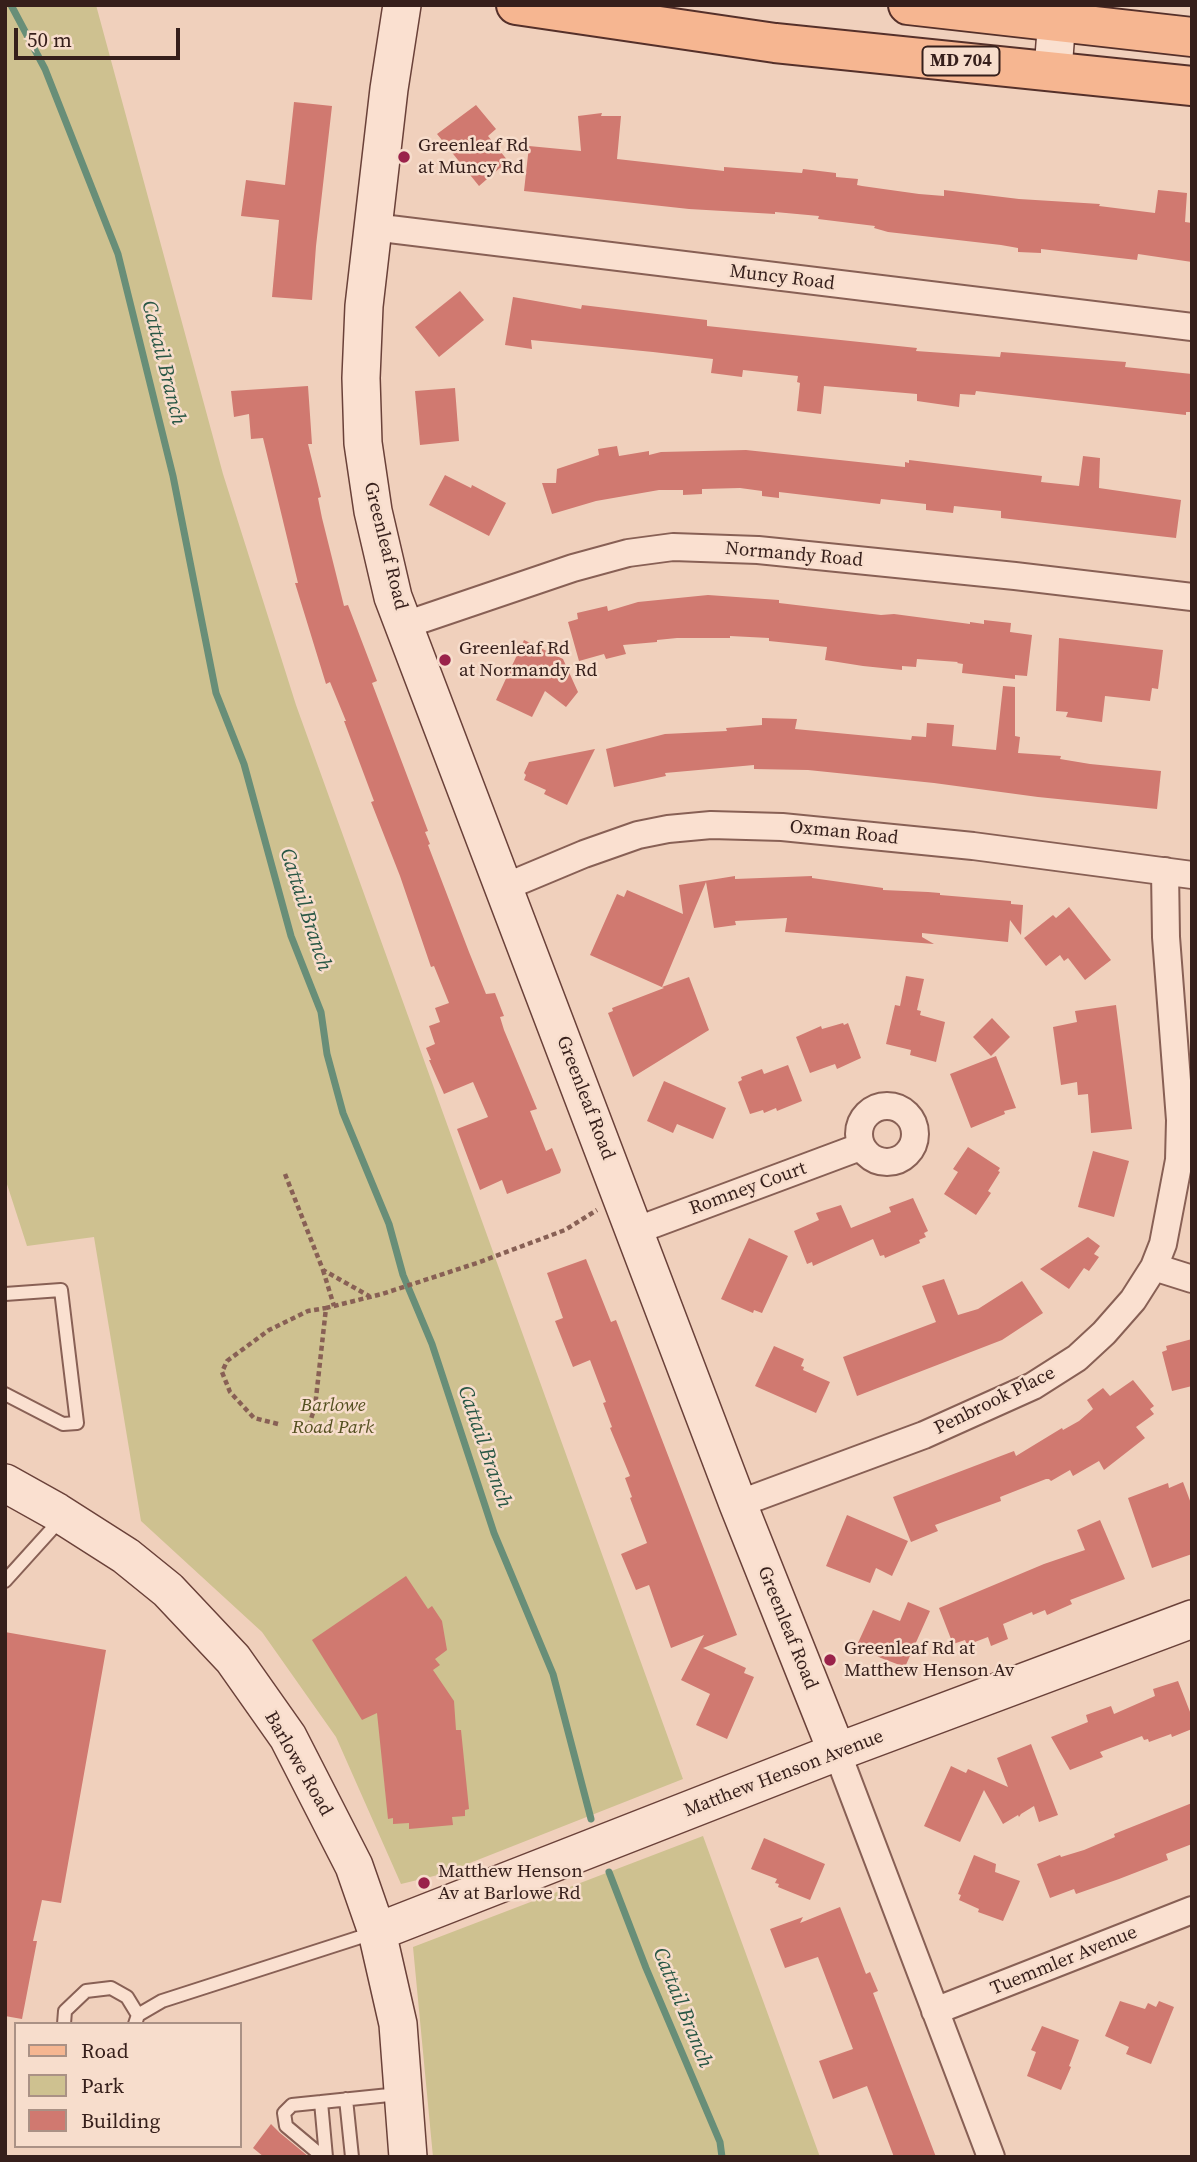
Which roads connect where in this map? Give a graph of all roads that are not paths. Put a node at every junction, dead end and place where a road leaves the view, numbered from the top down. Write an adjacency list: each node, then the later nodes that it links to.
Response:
1 (402, 5): 8 (street, Greenleaf Road)
2 (516, 5): 6 (main road, MD 704)
3 (908, 5): 4 (main road)
4 (1058, 13): 5 (main road); 6 (street)
5 (1192, 37)
6 (1053, 70): 7 (main road, MD 704)
7 (1192, 86)
8 (373, 227): 9 (street, Muncy Road); 11 (street, Greenleaf Road)
9 (1192, 327)
10 (1192, 597): 11 (street, Normandy Road)
11 (405, 625): 14 (street, Greenleaf Road)
12 (1166, 871): 13 (street, Oxman Road); 14 (street, Oxman Road); 16 (street, Penbrook Place)
13 (1192, 875)
14 (505, 887): 17 (street, Greenleaf Road)
15 (860, 1147): 17 (street, Romney Court)
16 (1180, 1221): 18 (street, Penbrook Place)
17 (635, 1231): 23 (street, Greenleaf Road)
18 (1154, 1267): 19 (street); 23 (street, Penbrook Place)
19 (1192, 1279)
20 (5, 1294): 21 (lane)
21 (5, 1394)
22 (5, 1483): 24 (street, Barlowe Road)
23 (738, 1504): 27 (street, Greenleaf Road)
24 (64, 1516): 25 (lane); 29 (street, Barlowe Road)
25 (5, 1581)
26 (1192, 1619): 27 (street, Matthew Henson Avenue)
27 (837, 1752): 29 (street, Matthew Henson Avenue); 30 (street, Greenleaf Road)
28 (1190, 1914): 30 (street, Tuemmler Avenue)
29 (377, 1932): 31 (lane); 33 (street, Barlowe Road)
30 (935, 2011): 39 (street, Greenleaf Road)
31 (136, 2019): 32 (lane)
32 (64, 2022)
33 (403, 2094): 34 (lane); 38 (street, Barlowe Road)
34 (346, 2099): 35 (lane); 37 (lane)
35 (321, 2102): 36 (lane); 36 (lane)
36 (325, 2157)
37 (352, 2157)
38 (408, 2157)
39 (991, 2157)

